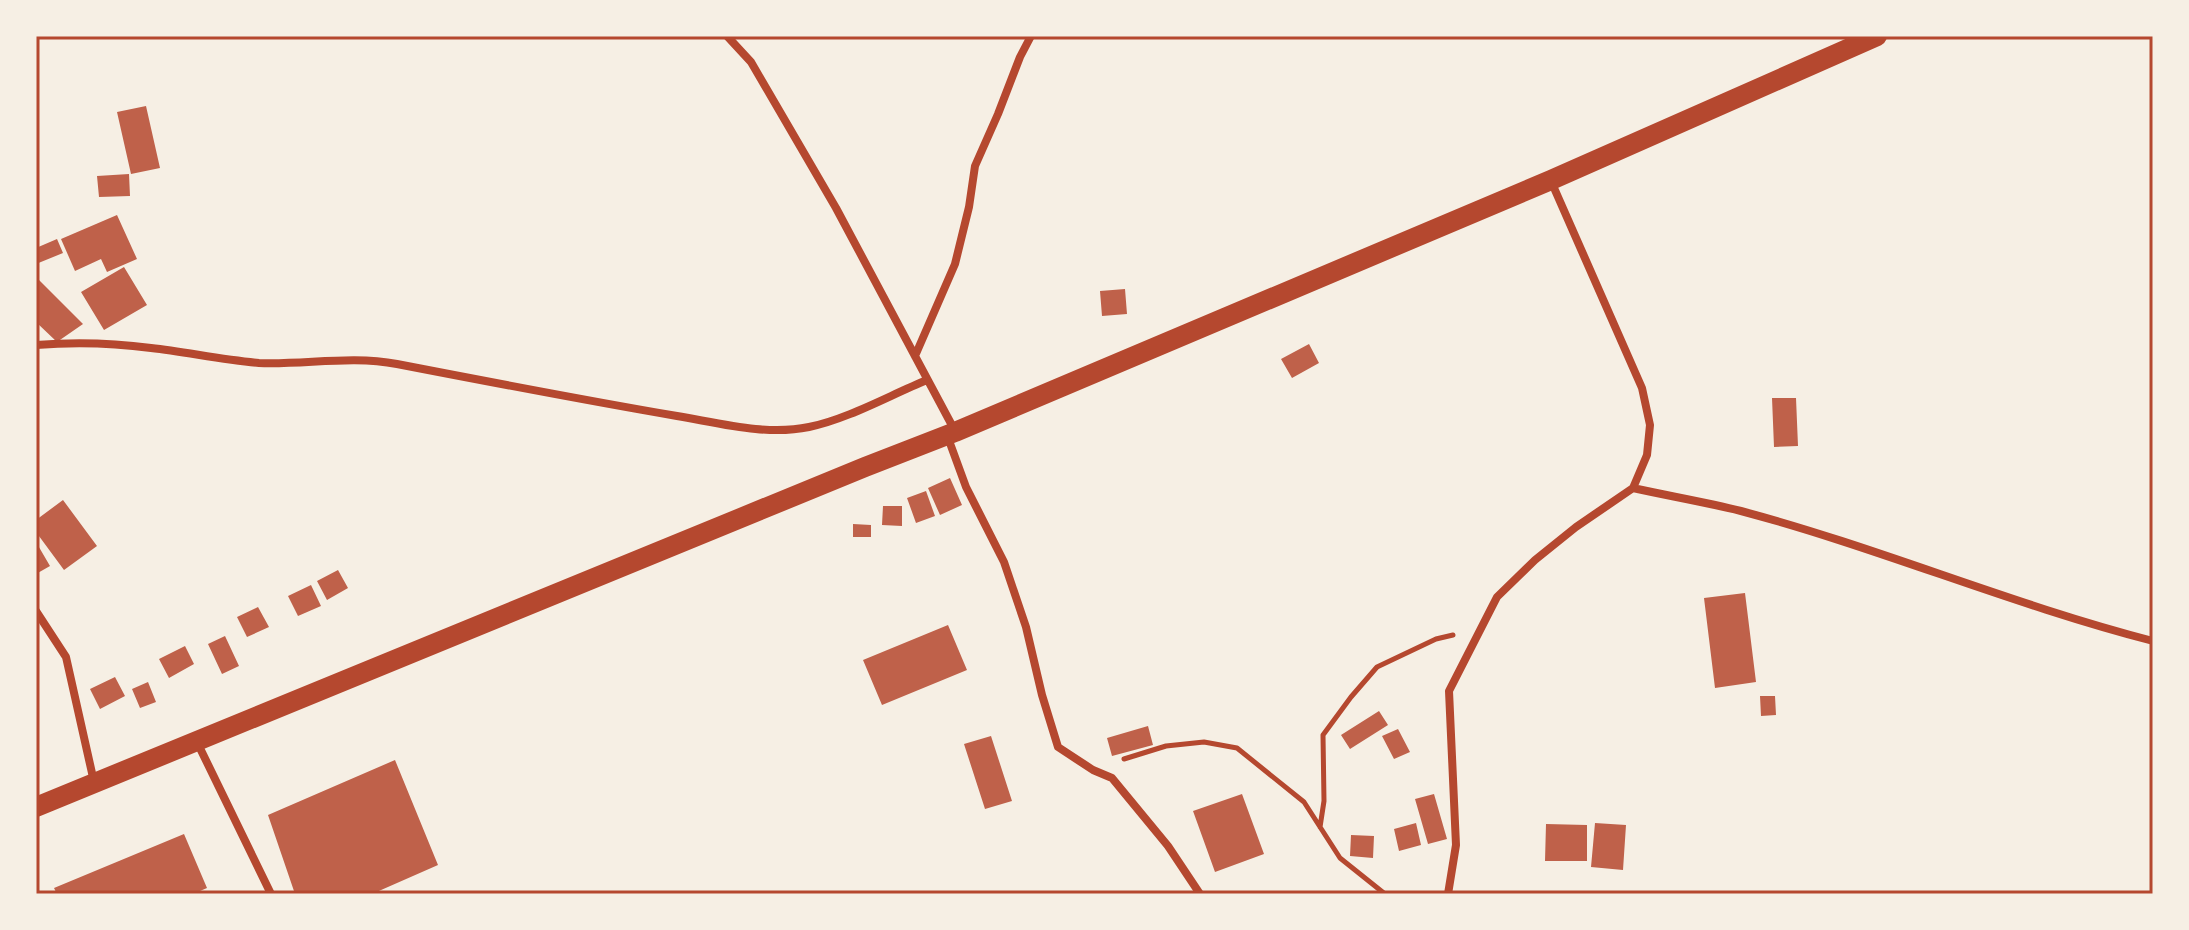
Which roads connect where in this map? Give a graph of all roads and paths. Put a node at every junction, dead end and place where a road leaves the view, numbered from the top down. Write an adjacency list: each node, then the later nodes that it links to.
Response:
1 (727, 36): 6 (street)
2 (1031, 36): 6 (street)
3 (1877, 36): 4 (main road)
4 (1551, 180): 8 (main road); 9 (street)
5 (36, 345): 7 (street)
6 (915, 356): 7 (street)
7 (927, 380): 8 (street)
8 (951, 433): 13 (main road); 14 (street)
9 (1633, 488): 11 (street); 12 (street)
10 (36, 611): 15 (street)
11 (1480, 629): 17 (path); 21 (street)
12 (2153, 641)
13 (197, 741): 15 (main road); 18 (street)
14 (1093, 770): 17 (path); 19 (street)
15 (94, 783): 16 (main road)
16 (36, 807)
17 (1320, 828): 20 (path)
18 (271, 894)
19 (1200, 894)
20 (1385, 894)
21 (1448, 894)

